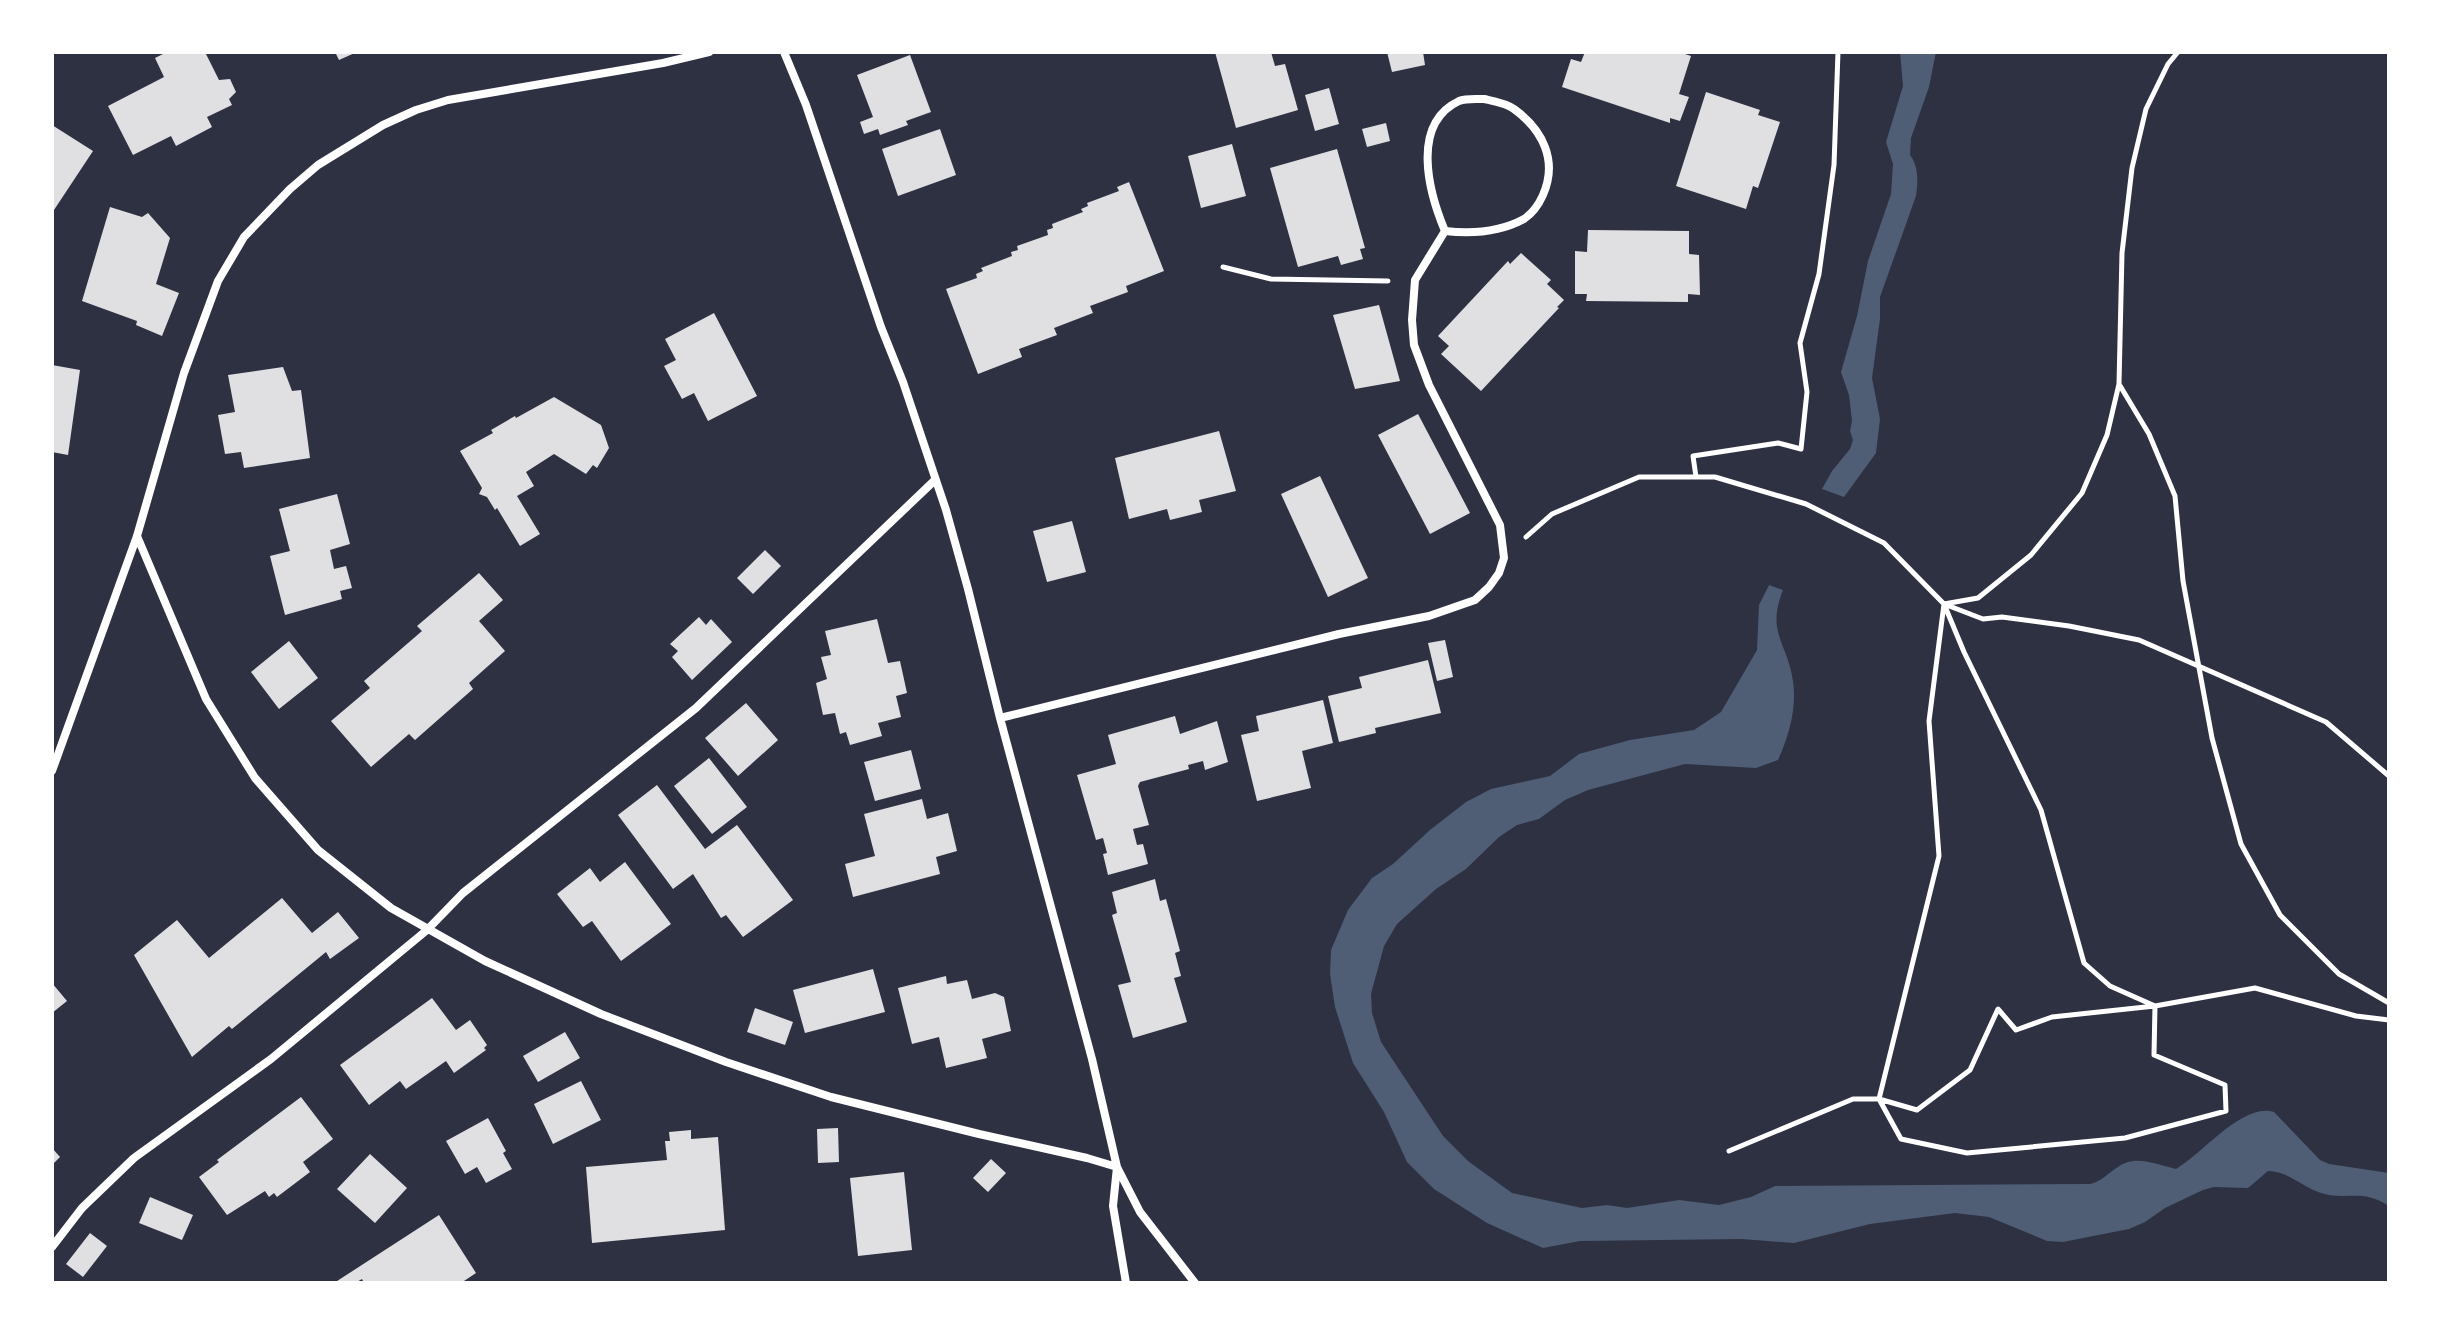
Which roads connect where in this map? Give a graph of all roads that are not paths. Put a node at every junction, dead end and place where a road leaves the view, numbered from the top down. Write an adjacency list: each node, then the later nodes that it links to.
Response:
1 (709, 52): 5 (street)
2 (784, 52): 4 (street)
3 (1445, 231): 3 (street); 6 (street)
4 (935, 480): 6 (street); 8 (street)
5 (137, 536): 7 (street); 8 (street)
6 (1000, 718): 9 (street)
7 (52, 771)
8 (427, 930): 9 (street); 10 (street)
9 (1117, 1167): 11 (street); 12 (street)
10 (52, 1247)
11 (1126, 1283)
12 (1195, 1283)

